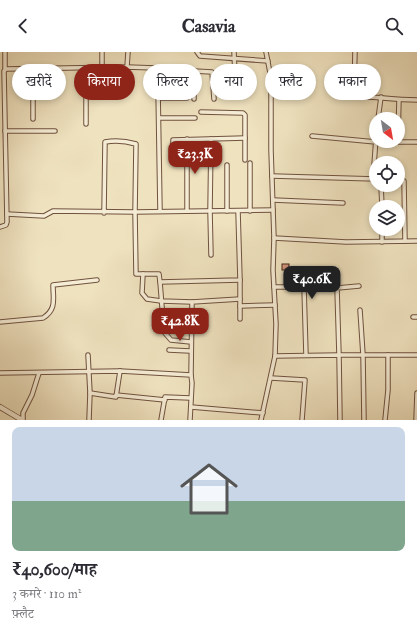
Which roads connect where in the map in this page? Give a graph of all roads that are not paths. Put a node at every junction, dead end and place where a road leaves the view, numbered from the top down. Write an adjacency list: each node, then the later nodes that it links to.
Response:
1 (5, 52): 14 (street)
2 (102, 52): 10 (street)
3 (128, 52): 11 (street)
4 (197, 52): 8 (street)
5 (234, 52): 8 (street)
6 (266, 52): 9 (street)
7 (355, 52): 13 (street)
8 (235, 58): 9 (street); 12 (street)
9 (268, 61): 50 (street)
10 (102, 64)
11 (127, 64)
12 (235, 64)
13 (355, 64)
14 (5, 70): 15 (street); 16 (street)
15 (12, 70)
16 (2, 80): 31 (street)
17 (381, 97): 22 (street)
18 (33, 100): 29 (street)
19 (86, 100): 30 (street)
20 (158, 100): 27 (street)
21 (380, 100): 25 (street)
22 (399, 100): 23 (street); 26 (street)
23 (417, 100)
24 (201, 112): 36 (street)
25 (379, 112)
26 (399, 112)
27 (159, 118): 28 (street); 57 (street)
28 (194, 118)
29 (33, 119)
30 (86, 124)
31 (5, 131): 32 (street); 34 (street)
32 (55, 131)
33 (312, 136): 41 (street)
34 (5, 137): 35 (street); 49 (street)
35 (0, 138)
36 (245, 138): 38 (street); 45 (street)
37 (187, 139): 38 (street); 40 (street); 58 (street)
38 (210, 139): 59 (street)
39 (168, 140): 40 (street)
40 (173, 140): 44 (street)
41 (369, 140)
42 (405, 142): 43 (street)
43 (417, 142)
44 (173, 153)
45 (245, 160)
46 (250, 163): 55 (street)
47 (227, 165): 60 (street)
48 (0, 168): 49 (street)
49 (6, 168): 64 (street)
50 (272, 176): 51 (street); 53 (street)
51 (369, 179)
52 (404, 192): 70 (street)
53 (273, 200): 54 (street); 56 (street)
54 (343, 203)
55 (250, 210): 56 (street); 61 (street)
56 (273, 210): 67 (street)
57 (160, 211): 58 (street); 63 (street)
58 (187, 211): 59 (street)
59 (210, 211): 60 (street); 71 (street)
60 (227, 211): 61 (street)
61 (238, 211): 74 (street)
62 (104, 212): 63 (street); 63 (street); 64 (street)
63 (135, 212): 72 (street)
64 (7, 214): 65 (street)
65 (0, 227)
66 (382, 236): 69 (street)
67 (274, 238): 69 (street); 77 (street)
68 (417, 241): 70 (street)
69 (382, 242): 70 (street)
70 (405, 242)
71 (211, 255)
72 (143, 274): 75 (street); 81 (street)
73 (96, 280): 87 (street)
74 (240, 280): 75 (street); 80 (street)
75 (160, 282): 81 (street)
76 (359, 286): 79 (street)
77 (274, 287): 78 (street); 83 (street)
78 (304, 288): 79 (street); 92 (street)
79 (337, 288): 93 (street)
80 (240, 299): 82 (street); 84 (street)
81 (162, 301): 82 (street); 88 (street)
82 (192, 302): 88 (street)
83 (275, 305): 84 (street); 97 (street)
84 (240, 306): 86 (street)
85 (360, 310): 94 (street)
86 (240, 319)
87 (0, 322)
88 (191, 342): 90 (street)
89 (169, 350): 90 (street)
90 (190, 350): 102 (street)
91 (88, 355): 99 (street)
92 (306, 355): 93 (street); 97 (street)
93 (339, 355): 94 (street); 118 (street)
94 (363, 355): 95 (street); 119 (street)
95 (388, 355): 96 (street); 120 (street)
96 (417, 355)
97 (275, 356): 103 (street)
98 (120, 370): 99 (street); 102 (street); 106 (street)
99 (90, 371): 101 (street); 104 (street)
100 (0, 372): 101 (street)
101 (39, 373): 112 (street)
102 (191, 375): 107 (street)
103 (271, 378): 111 (street); 117 (street)
104 (90, 393): 106 (street); 113 (street)
105 (417, 394): 121 (street)
106 (116, 395): 108 (street)
107 (190, 398): 108 (street); 110 (street)
108 (165, 400): 114 (street)
109 (0, 407): 112 (street)
110 (191, 407): 111 (street); 115 (street)
111 (263, 413): 116 (street)
112 (23, 420)
113 (90, 420)
114 (161, 420)
115 (190, 420)
116 (261, 420)
117 (302, 420)
118 (340, 420)
119 (364, 420)
120 (385, 420)
121 (416, 420)

